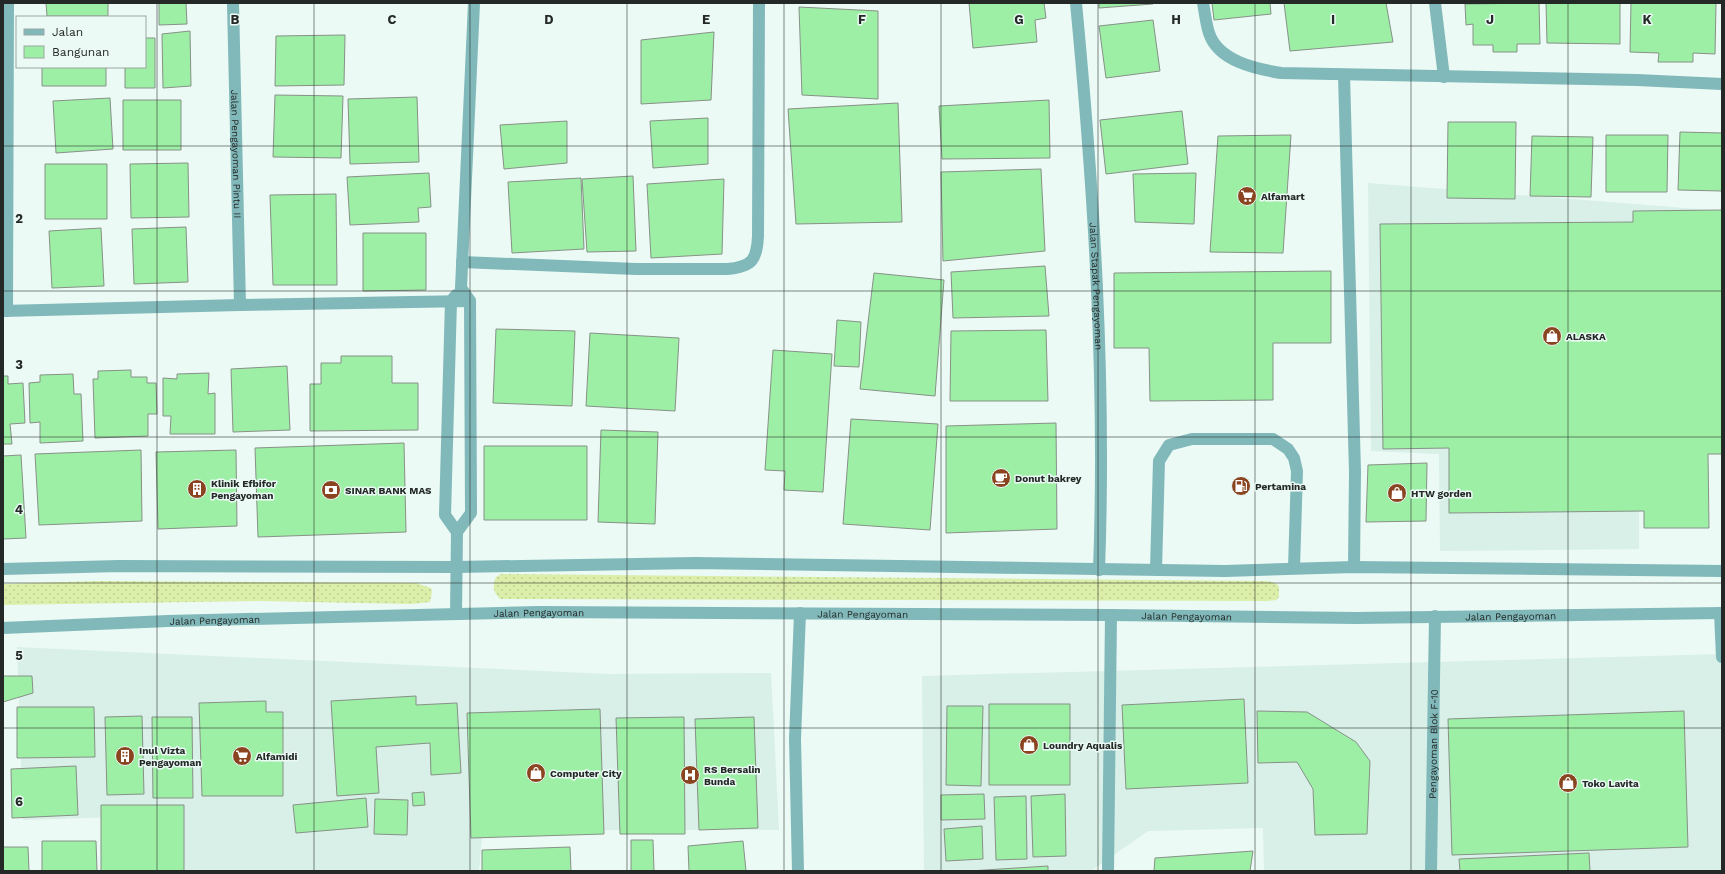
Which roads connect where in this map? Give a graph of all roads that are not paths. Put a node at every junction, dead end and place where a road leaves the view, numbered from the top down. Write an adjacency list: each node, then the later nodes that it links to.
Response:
1 (8, 3): 16 (street)
2 (233, 3): 15 (street, Jalan Pengayoman Pintu II)
3 (474, 3): 11 (street)
4 (759, 3): 11 (street)
5 (1076, 3): 22 (street, Jalan Stapak Pengayoman)
6 (1203, 3): 8 (street)
7 (1435, 3): 9 (street)
8 (1344, 75): 9 (street); 19 (street)
9 (1444, 77): 10 (street)
10 (1722, 84)
11 (462, 262): 12 (street)
12 (461, 288): 13 (street); 14 (street)
13 (451, 301): 14 (street); 15 (street); 17 (street)
14 (470, 301): 17 (street)
15 (240, 305): 16 (street)
16 (5, 311)
17 (457, 532): 18 (street)
18 (456, 567): 21 (street); 22 (street); 27 (street)
19 (1354, 567): 20 (street); 24 (street)
20 (1294, 568): 23 (street); 23 (street)
21 (3, 569)
22 (1100, 570): 23 (street)
23 (1156, 570)
24 (1722, 571)
25 (800, 613): 27 (street, Jalan Pengayoman); 28 (street, Jalan Pengayoman); 32 (street)
26 (1721, 613): 29 (street, Jalan Pengayoman); 31 (street)
27 (456, 614): 30 (street, Jalan Pengayoman)
28 (1111, 615): 29 (street, Jalan Pengayoman); 33 (street)
29 (1435, 616): 34 (street, Pengayoman Blok F-10)
30 (3, 628)
31 (1722, 657)
32 (798, 871)
33 (1108, 871)
34 (1431, 871)

